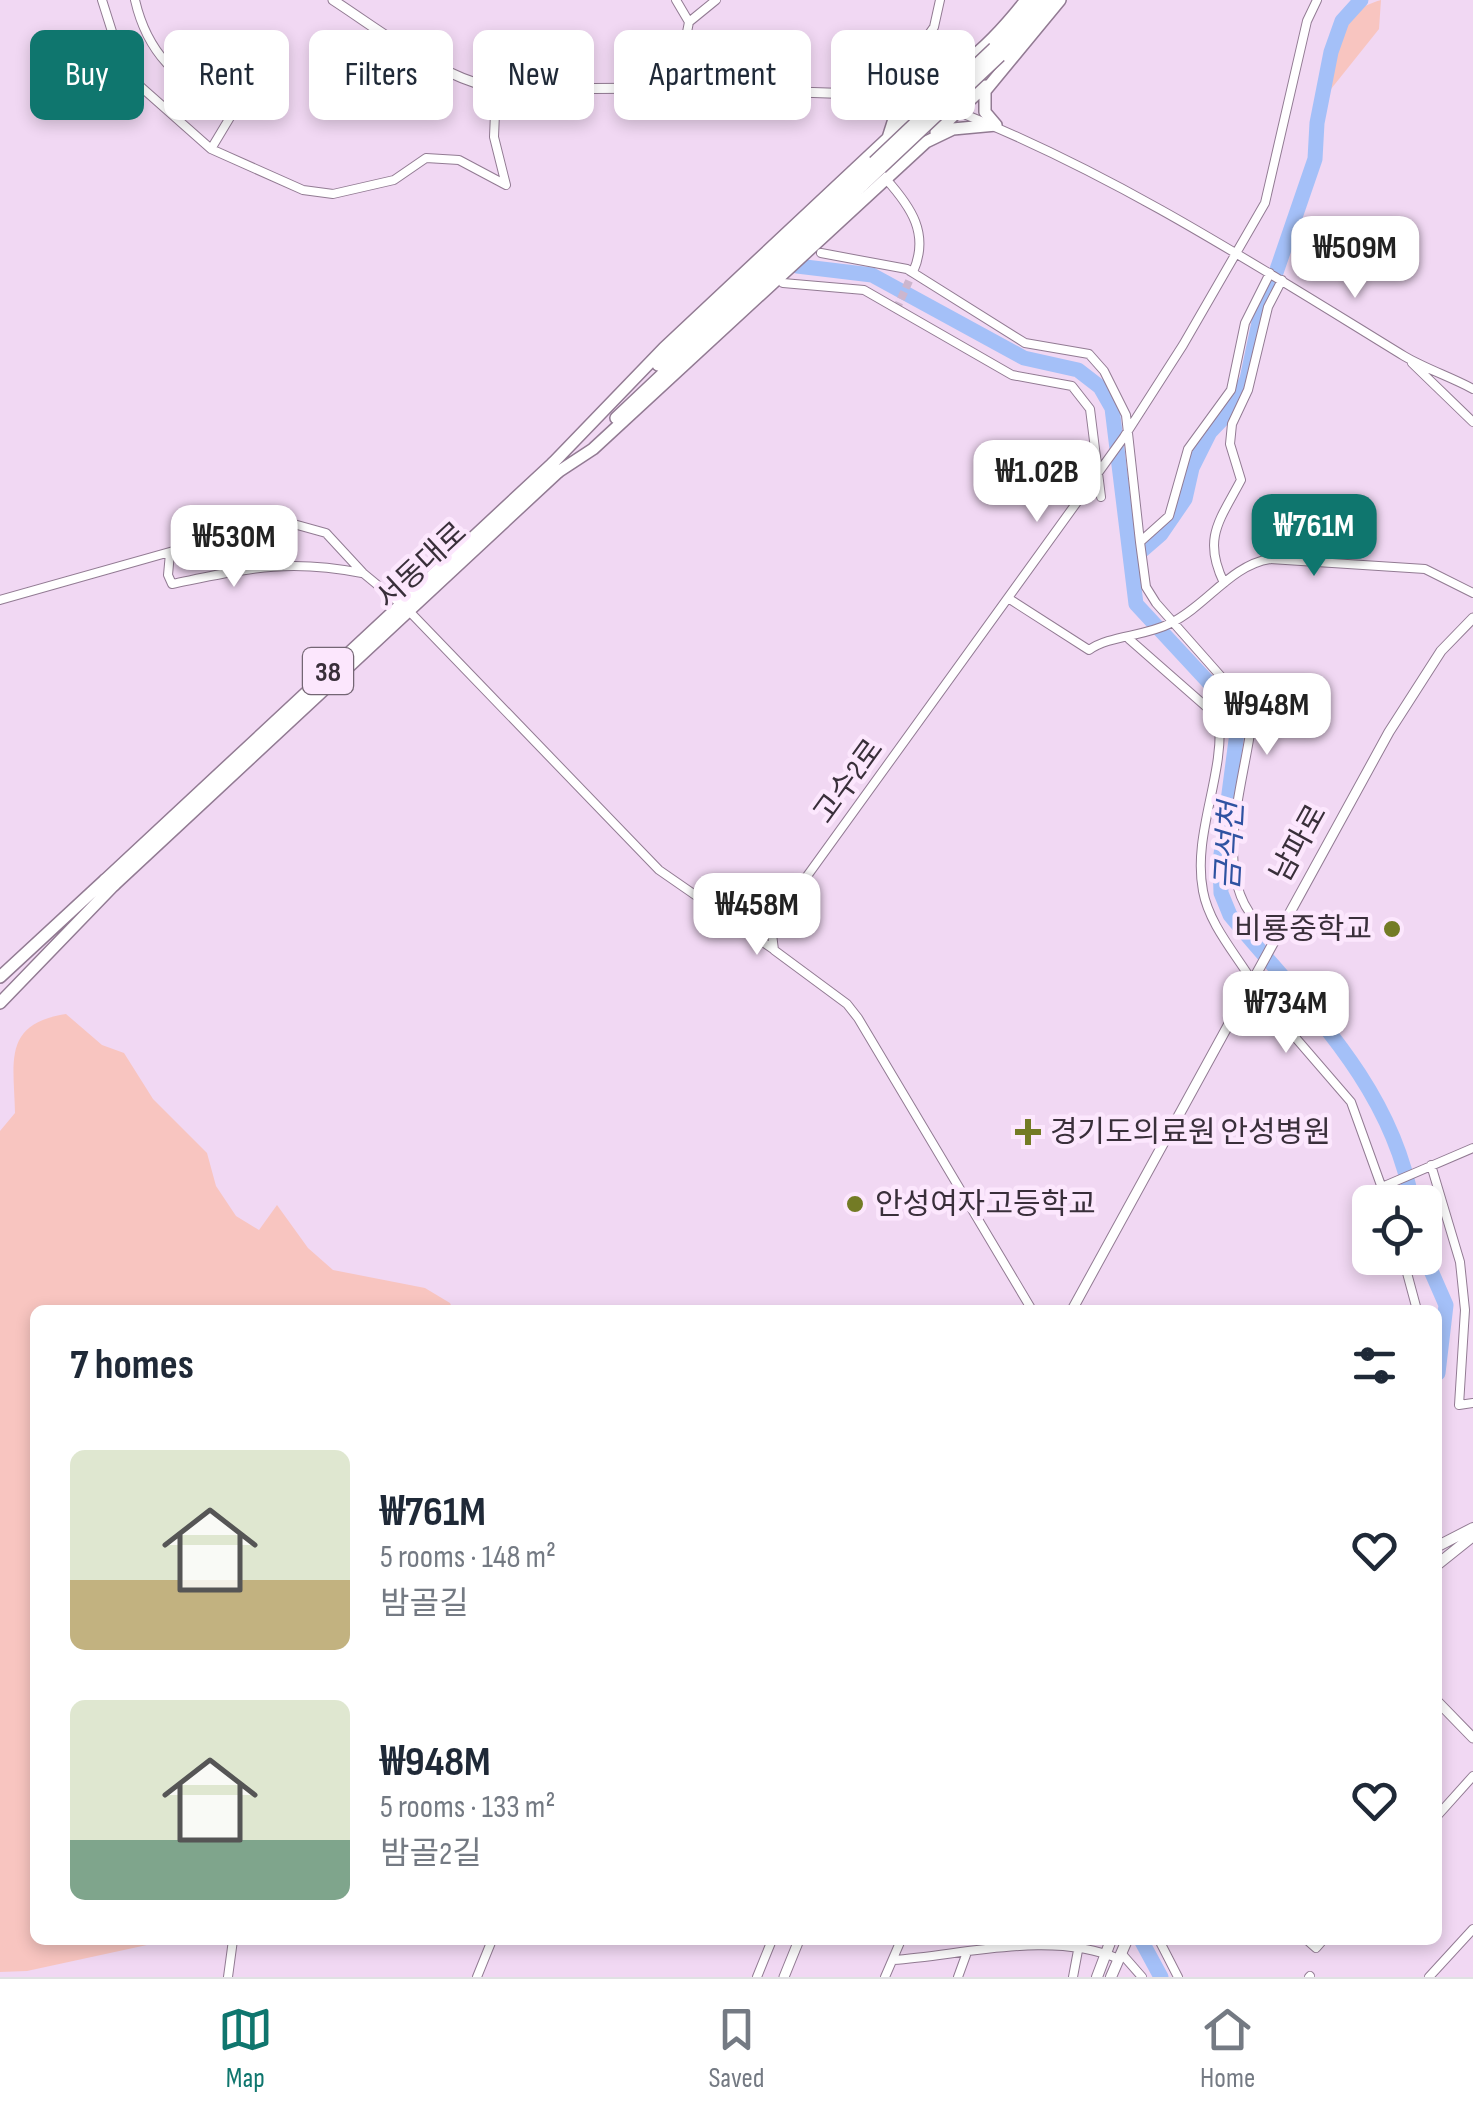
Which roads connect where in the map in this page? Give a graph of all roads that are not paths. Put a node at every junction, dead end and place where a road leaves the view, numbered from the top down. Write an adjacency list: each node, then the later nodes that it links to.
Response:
1 (102, 0): 28 (street)
2 (135, 0): 28 (street)
3 (332, 0): 18 (street)
4 (676, 0): 12 (street)
5 (716, 0): 12 (street)
6 (940, 0): 14 (street)
7 (1026, 0): 16 (main road)
8 (1038, 0): 15 (main road, 38)
9 (1049, 0): 15 (main road, 38)
10 (1060, 0): 17 (main road)
11 (1316, 0): 30 (street, 고수2로)
12 (689, 22): 13 (street)
13 (687, 30)
14 (931, 30)
15 (997, 52): 29 (main road, 38, bridge)
16 (975, 54)
17 (991, 80): 19 (main road); 25 (main road)
18 (473, 83)
19 (975, 92)
20 (975, 118): 25 (street)
21 (495, 120): 28 (street)
22 (894, 120): 26 (main road)
23 (908, 120): 26 (main road)
24 (944, 120): 27 (main road)
25 (996, 126): 27 (main road); 30 (street)
26 (888, 138): 40 (main road)
27 (926, 142): 29 (main road)
28 (211, 149)
29 (880, 169): 32 (street); 40 (main road, 서동대로 / 38)
30 (1235, 253): 33 (street); 39 (street, 고수2로)
31 (821, 254): 32 (street)
32 (913, 272): 39 (street)
33 (1270, 273): 34 (street); 43 (street)
34 (1282, 280): 36 (street); 46 (street)
35 (784, 283): 41 (street)
36 (1403, 355): 37 (street); 38 (street)
37 (1473, 390)
38 (1473, 422)
39 (1127, 433): 41 (street, 고수2로); 43 (street)
40 (555, 467): 50 (main road, 서동대로 / 38)
41 (1100, 469): 42 (street); 48 (street, 고수2로)
42 (1102, 497)
43 (1140, 544): 52 (street)
44 (170, 553): 45 (street); 45 (street); 49 (street)
45 (362, 573): 50 (street)
46 (1224, 583): 47 (street); 52 (street)
47 (1473, 592)
48 (1008, 598): 55 (street); 58 (street, 고수2로)
49 (0, 600)
50 (405, 607): 56 (main road, 서동대로 / 38); 58 (street)
51 (1473, 618): 53 (street, 남파로)
52 (1171, 623): 55 (street); 57 (street)
53 (1464, 627): 54 (street); 57 (street, 남파로)
54 (1473, 637)
55 (1133, 639): 60 (street)
56 (110, 882): 59 (main road, 서동대로 / 38); 61 (main road, 서동대로 / 38)
57 (1273, 941): 60 (street, 남파로)
58 (774, 950): 67 (street)
59 (0, 977)
60 (1252, 981): 64 (street); 68 (street)
61 (0, 1003)
62 (1473, 1148): 63 (street)
63 (1431, 1164): 65 (street); 70 (street)
64 (1382, 1185)
65 (1384, 1185)
66 (1408, 1275): 69 (street)
67 (1029, 1305)
68 (1075, 1305)
69 (1416, 1305)
70 (1470, 1327): 71 (street)
71 (1473, 1403)
72 (1473, 1528): 74 (main road)
73 (1473, 1536): 75 (main road)
74 (1442, 1544)
75 (1442, 1561)
76 (1442, 1706): 77 (street)
77 (1473, 1738)
78 (1473, 1776): 79 (street)
79 (1442, 1811)
80 (1473, 1929): 106 (street)
81 (232, 1945): 95 (street)
82 (490, 1945): 96 (street)
83 (770, 1945): 97 (street)
84 (796, 1945): 98 (street)
85 (899, 1945): 94 (street)
86 (1009, 1945): 92 (street)
87 (1079, 1945): 91 (street); 101 (street)
88 (1110, 1945): 91 (main road)
89 (1125, 1945): 93 (main road)
90 (1162, 1945): 105 (street)
91 (1106, 1954): 93 (street); 102 (main road)
92 (966, 1955): 94 (street); 100 (street)
93 (1120, 1956): 103 (main road); 104 (street)
94 (892, 1960): 99 (street)
95 (228, 1977)
96 (477, 1977)
97 (757, 1977)
98 (784, 1977)
99 (885, 1977)
100 (958, 1977)
101 (1073, 1977)
102 (1097, 1977)
103 (1111, 1977)
104 (1142, 1977)
105 (1178, 1977)
106 (1429, 1977)

